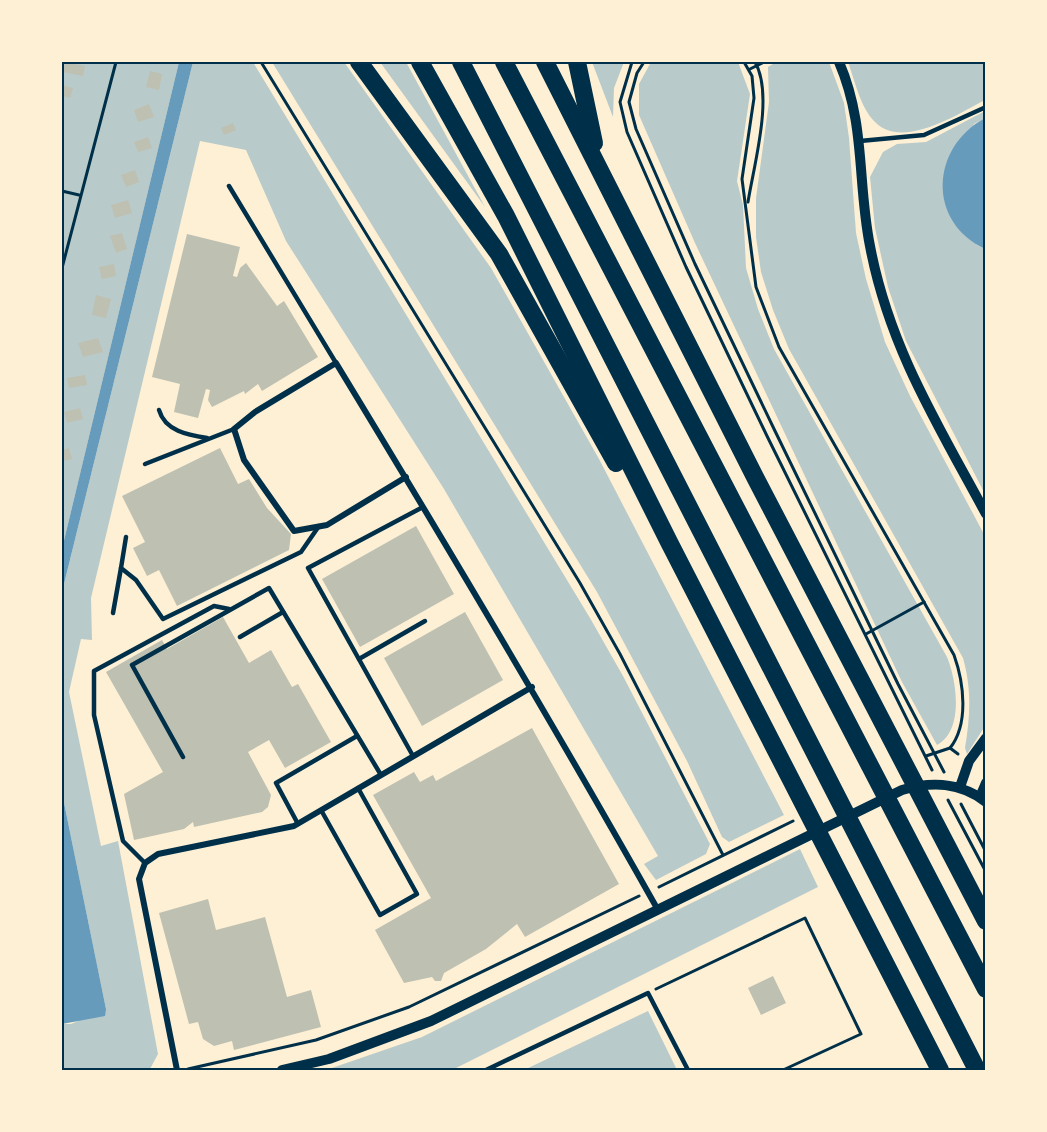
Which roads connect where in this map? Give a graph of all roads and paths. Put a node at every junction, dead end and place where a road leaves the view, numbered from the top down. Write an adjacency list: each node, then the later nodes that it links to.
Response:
1 (116, 62): 21 (path)
2 (261, 62): 62 (path)
3 (359, 62): 34 (highway)
4 (420, 62): 34 (highway)
5 (461, 62): 75 (highway)
6 (504, 62): 67 (highway)
7 (545, 62): 18 (highway)
8 (577, 62): 18 (highway)
9 (632, 62): 42 (path)
10 (644, 62): 41 (path)
11 (744, 62): 15 (path)
12 (764, 62): 14 (path)
13 (839, 62): 17 (street)
14 (756, 63): 15 (path); 22 (path)
15 (749, 70): 22 (path)
16 (986, 107): 17 (lane)
17 (860, 141): 31 (street)
18 (599, 165): 66 (highway)
19 (229, 186): 24 (lane)
20 (62, 191): 21 (path)
21 (80, 195): 23 (path)
22 (747, 206): 36 (path)
23 (62, 268)
24 (336, 363): 26 (street); 29 (street)
25 (159, 410): 27 (lane)
26 (234, 429): 27 (lane); 32 (street)
27 (209, 439): 28 (lane)
28 (145, 464)
29 (406, 477): 30 (street); 32 (street)
30 (424, 507): 44 (lane); 45 (street)
31 (986, 514)
32 (319, 526): 35 (lane)
33 (126, 537): 35 (lane)
34 (669, 542): 74 (highway)
35 (121, 568): 39 (lane)
36 (924, 602): 41 (path); 49 (path)
37 (229, 609): 38 (lane); 51 (lane); 63 (lane)
38 (283, 612): 43 (lane); 47 (lane)
39 (113, 613)
40 (425, 621): 44 (lane)
41 (874, 630): 42 (path); 53 (path)
42 (865, 634): 46 (path)
43 (240, 637)
44 (359, 659): 50 (lane)
45 (532, 687): 50 (street); 64 (street)
46 (890, 688)
47 (357, 736): 52 (lane); 60 (lane)
48 (986, 738): 55 (street)
49 (950, 748)
50 (413, 756): 52 (street)
51 (183, 757)
52 (381, 775): 56 (street)
53 (947, 778)
54 (986, 783): 58 (street)
55 (960, 787): 58 (street); 65 (street)
56 (358, 788): 59 (street); 59 (lane)
57 (958, 799): 61 (path)
58 (983, 800)
59 (321, 810): 60 (street)
60 (298, 824): 63 (street)
61 (986, 852)
62 (723, 855)
63 (145, 863): 69 (street)
64 (648, 892): 65 (street); 69 (path)
65 (658, 910): 70 (street)
66 (986, 921)
67 (986, 989)
68 (648, 993): 71 (lane); 72 (lane); 73 (path)
69 (179, 1071)
70 (282, 1071)
71 (486, 1071)
72 (688, 1071)
73 (783, 1071)
74 (940, 1071)
75 (977, 1071)

